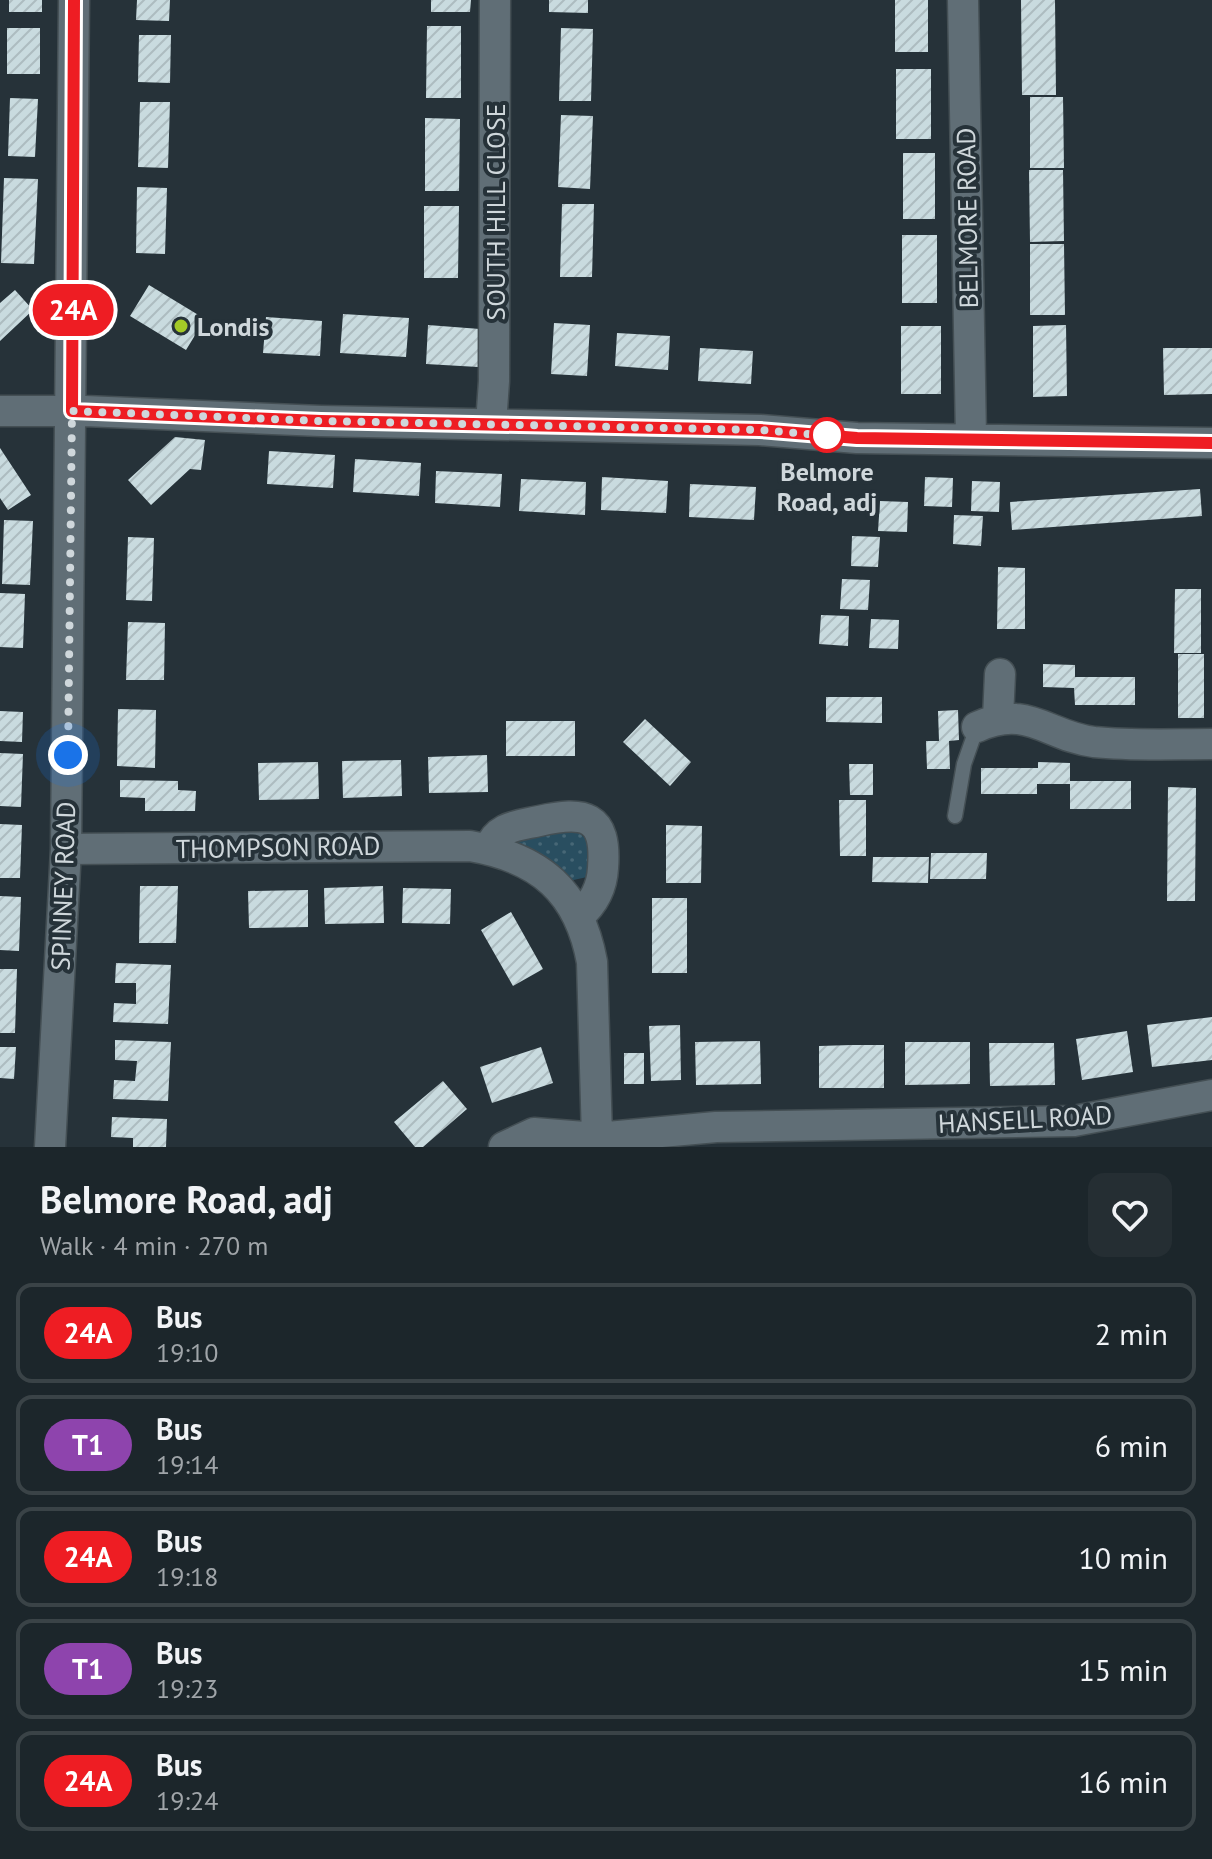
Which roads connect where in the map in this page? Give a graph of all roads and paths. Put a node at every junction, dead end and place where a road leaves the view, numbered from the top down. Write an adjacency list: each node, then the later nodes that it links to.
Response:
1 (74, 0): 5 (street, SPINNEY ROAD)
2 (495, 0): 6 (street, SOUTH HILL CLOSE)
3 (963, 0): 7 (street, BELMORE ROAD)
4 (0, 411): 5 (street)
5 (72, 411): 6 (street); 13 (street, SPINNEY ROAD)
6 (491, 424): 7 (street)
7 (971, 437): 8 (street)
8 (1212, 443)
9 (1000, 667): 10 (street)
10 (987, 722): 11 (street); 12 (lane)
11 (1212, 744)
12 (955, 816)
13 (66, 849): 14 (street, THOMPSON ROAD); 18 (street, SPINNEY ROAD)
14 (489, 849): 15 (street, THOMPSON ROAD); 15 (street)
15 (579, 916): 17 (street, THOMPSON ROAD)
16 (1212, 1095): 17 (street, HANSELL ROAD)
17 (597, 1138): 19 (street, HANSELL ROAD)
18 (50, 1147)
19 (504, 1147)

